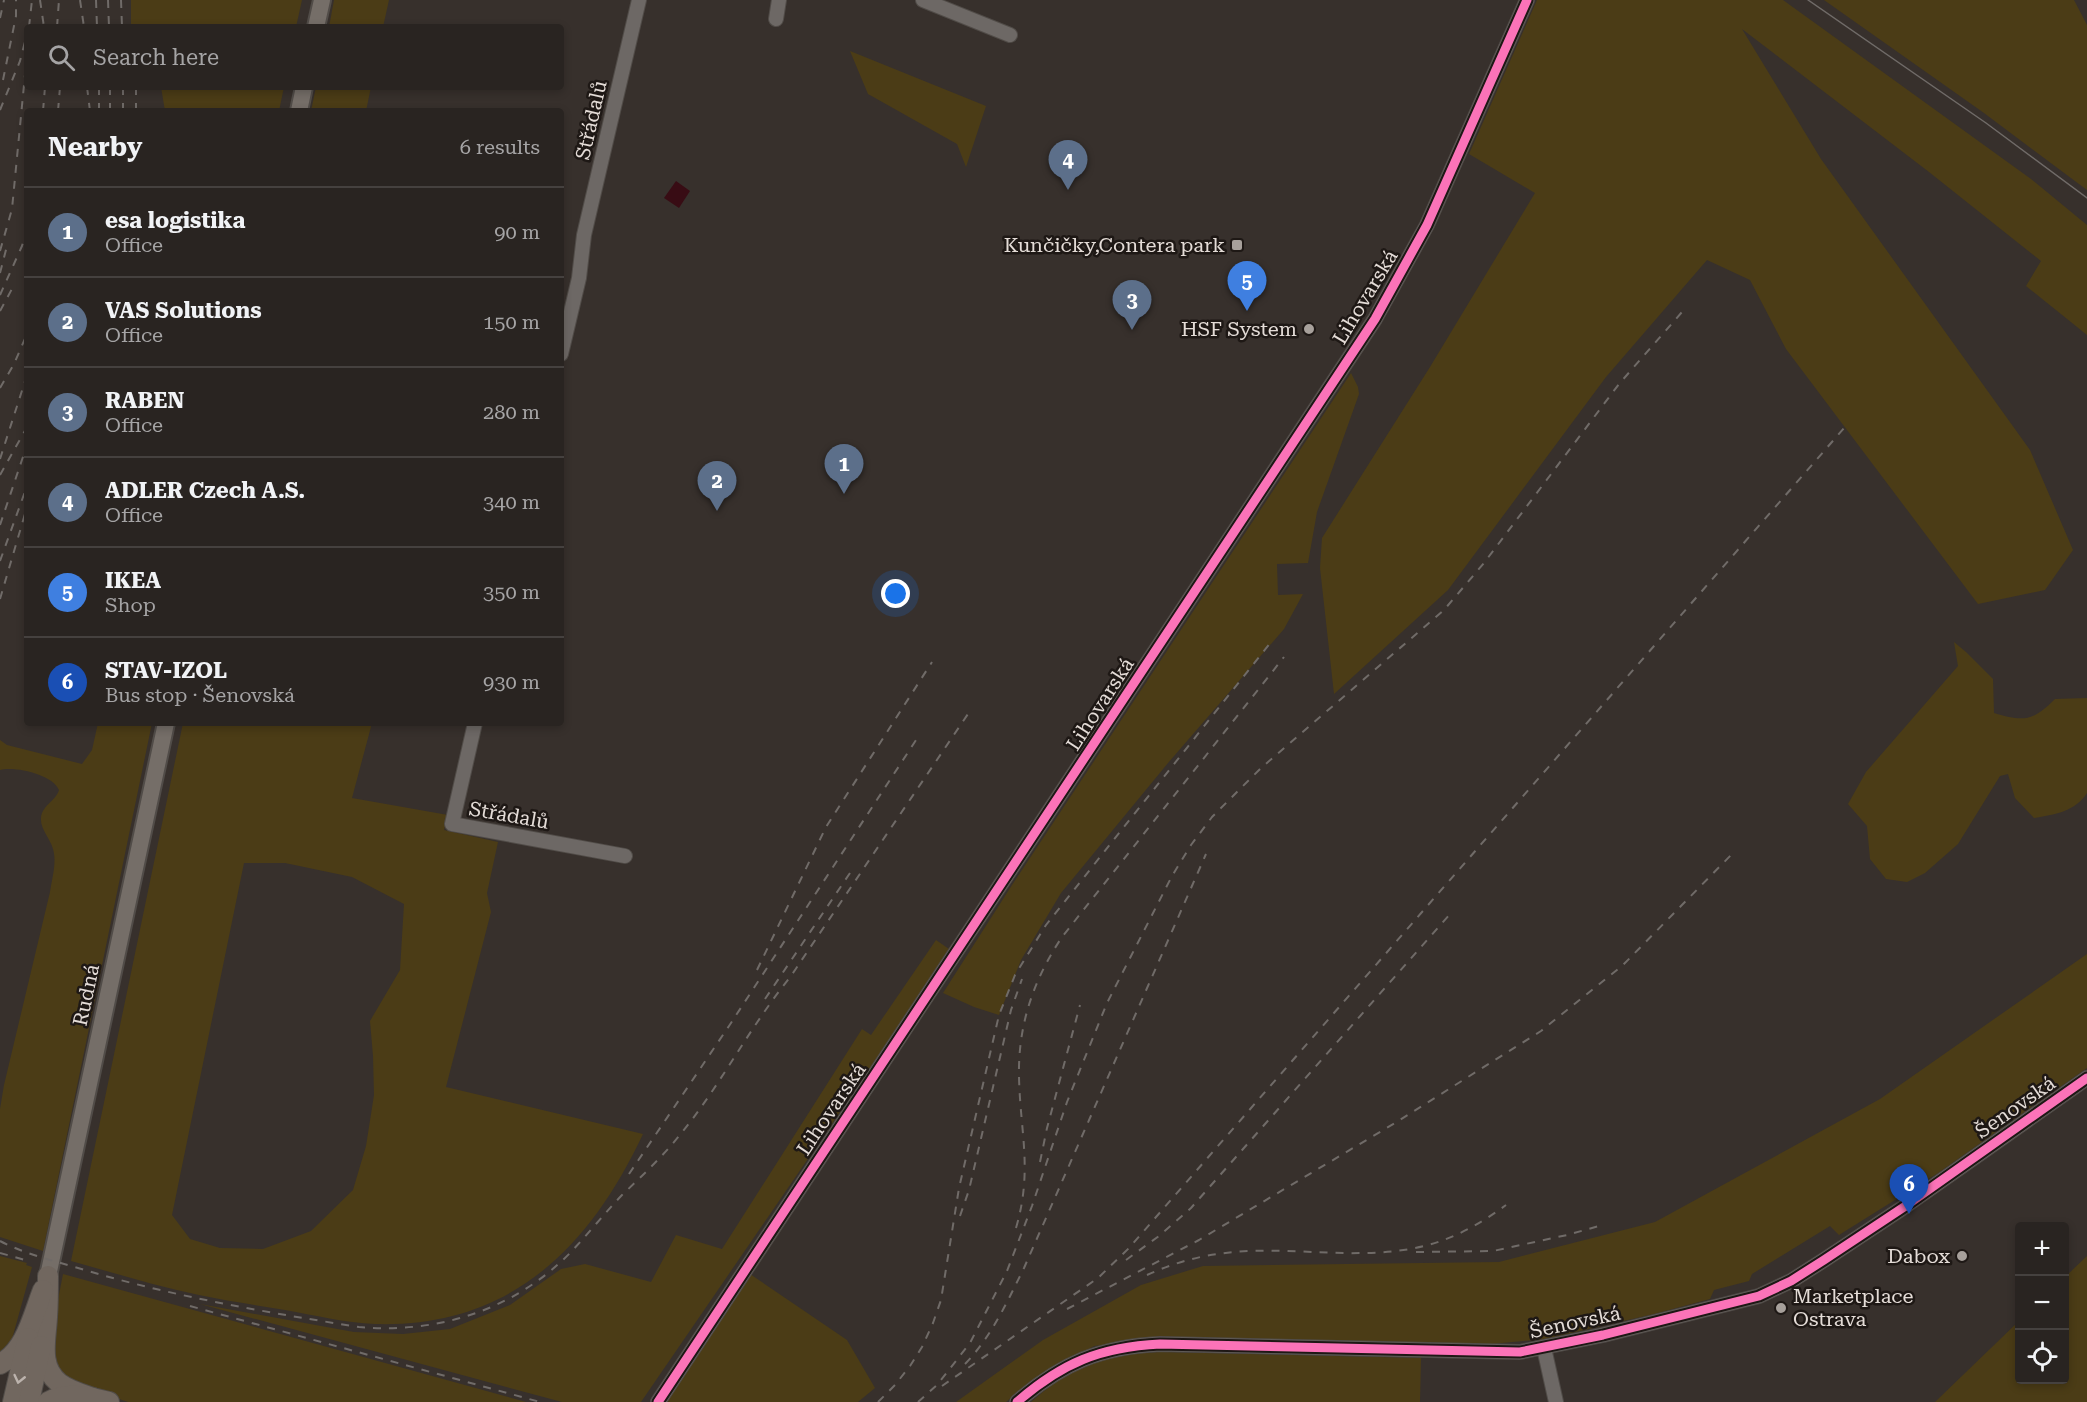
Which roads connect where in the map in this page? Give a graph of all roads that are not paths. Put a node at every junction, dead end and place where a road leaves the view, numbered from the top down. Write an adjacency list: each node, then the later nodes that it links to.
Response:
1 (322, 0): 7 (main road)
2 (639, 0): 11 (street, Střádalů)
3 (779, 0): 6 (street)
4 (923, 0): 8 (street)
5 (1527, 0): 24 (street, Lihovarská)
6 (776, 19)
7 (317, 24)
8 (1010, 35)
9 (303, 90): 10 (main road)
10 (300, 108)
11 (564, 341)
12 (165, 726): 16 (main road, Rudná)
13 (474, 726): 14 (street, Střádalů)
14 (626, 856)
15 (2087, 1078): 18 (street, Šenovská)
16 (48, 1276): 17 (highway)
17 (40, 1316): 19 (highway); 20 (highway); 21 (highway, one-way to 21); 22 (highway)
18 (1544, 1348): 25 (street, Šenovská); 26 (street)
19 (0, 1364)
20 (101, 1400): 23 (highway)
21 (13, 1402)
22 (29, 1402)
23 (48, 1402)
24 (658, 1402)
25 (1017, 1402)
26 (1556, 1402)

